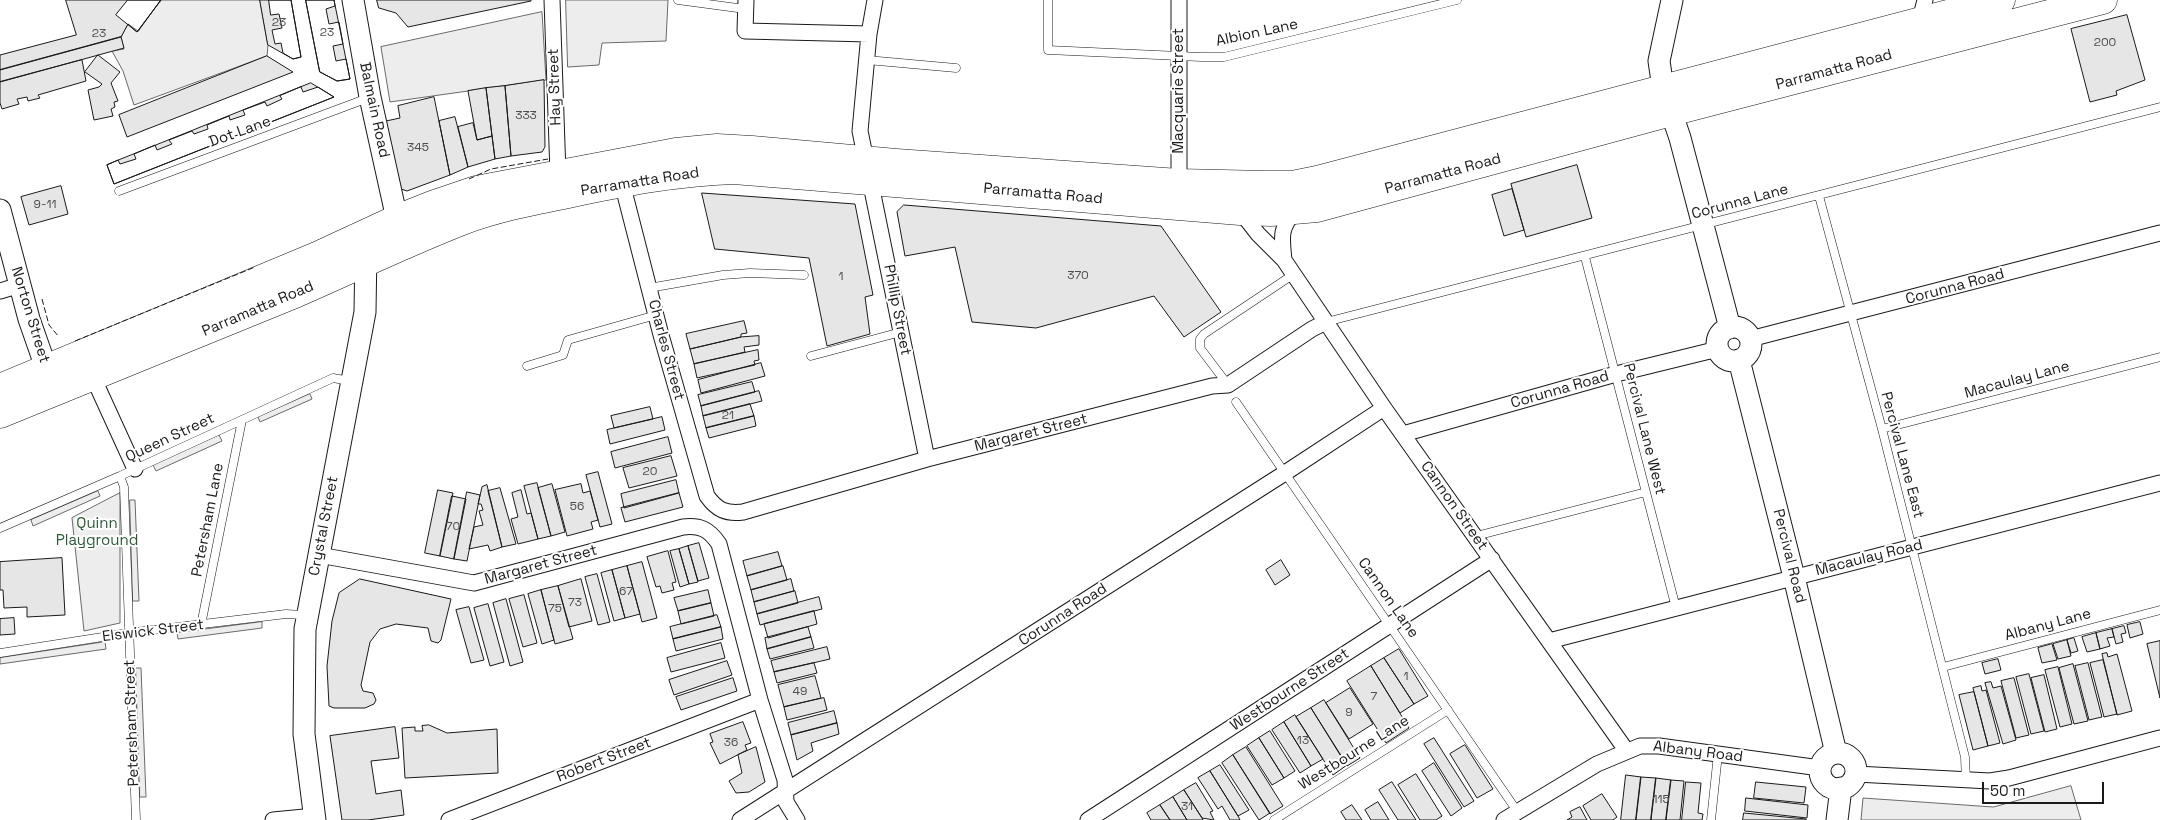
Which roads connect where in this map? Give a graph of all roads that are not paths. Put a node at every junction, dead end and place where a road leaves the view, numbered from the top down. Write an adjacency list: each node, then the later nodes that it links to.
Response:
1 (353, 0): 17 (main road, Balmain Road)
2 (552, 0): 21 (street, Hay Street)
3 (678, 0): 11 (lane)
4 (875, 0): 13 (street, Phillip Street)
5 (1048, 0): 14 (lane, Albion Lane)
6 (1180, 0): 14 (street, Macquarie Street)
7 (1457, 0): 14 (lane, Albion Lane)
8 (1672, 0): 18 (main road)
9 (2001, 0): 12 (highway, Parramatta Road)
10 (2103, 0): 18 (highway, Parramatta Road)
11 (746, 4): 13 (street)
12 (1923, 10): 18 (highway, Parramatta Road)
13 (869, 34): 15 (street, Phillip Street)
14 (1179, 57): 23 (street, Macquarie Street)
15 (867, 60): 16 (lane); 20 (street, Phillip Street)
16 (956, 68)
17 (370, 97): 24 (lane, Dot Lane); 29 (main road, Balmain Road)
18 (1667, 100): 23 (highway, Parramatta Road); 28 (highway, Parramatta Road); 30 (main road)
19 (2160, 107): 25 (lane, Corunna Lane)
20 (868, 170): 21 (highway, Parramatta Road); 22 (highway, Parramatta Road); 23 (highway, Parramatta Road); 27 (highway, Parramatta Road); 44 (street, Phillip Street)
21 (558, 174): 29 (highway, Parramatta Road)
22 (622, 183): 35 (highway, Parramatta Road); 39 (street, Charles Street)
23 (1179, 183)
24 (119, 191)
25 (1819, 196): 30 (lane, Corunna Lane); 40 (lane, Percival Lane East)
26 (0, 210): 38 (main road, Norton Street)
27 (1240, 210): 28 (highway, Parramatta Road); 34 (street, Cannon Street)
28 (1295, 211): 34 (street)
29 (397, 219): 32 (highway, Parramatta Road)
30 (1702, 226): 33 (lane, Corunna Lane); 43 (main road)
31 (2160, 233): 40 (street, Corunna Road)
32 (366, 234): 35 (main road, Crystal Street); 52 (highway, Parramatta Road)
33 (1585, 257): 42 (lane, Corunna Lane); 51 (lane, Percival Lane West)
34 (1284, 260): 36 (street, Cannon Street)
35 (366, 261): 52 (highway, Parramatta Road); 53 (main road, Crystal Street)
36 (1294, 274): 42 (street, Cannon Street); 54 (lane)
37 (804, 275): 39 (lane)
38 (10, 288): 52 (main road, Norton Street)
39 (650, 288): 41 (street, Charles Street)
40 (1852, 314): 45 (street, Corunna Road); 61 (lane, Percival Lane East)
41 (656, 315): 50 (lane); 69 (street, Charles Street)
42 (1326, 322): 54 (street, Margaret Street); 58 (street, Cannon Street)
43 (1730, 328): 45 (main road); 46 (main road)
44 (901, 332): 47 (lane); 63 (street, Phillip Street)
45 (1750, 339): 49 (main road)
46 (1718, 349): 49 (main road); 51 (street, Corunna Road)
47 (812, 356)
48 (2160, 357): 61 (lane, Macaulay Lane)
49 (1739, 360): 75 (main road, Percival Road)
50 (527, 366)
51 (1616, 374): 62 (street, Corunna Road); 68 (lane, Percival Lane West)
52 (51, 380): 55 (highway, Parramatta Road); 59 (highway, Parramatta Road)
53 (352, 381): 60 (lane, Queen Street); 73 (main road, Crystal Street)
54 (1228, 385): 63 (street, Margaret Street)
55 (0, 388)
56 (98, 388): 64 (street)
57 (1236, 402): 65 (lane, Cannon Lane)
58 (1384, 408): 62 (street, Cannon Street); 65 (street, Corunna Road)
59 (0, 414)
60 (242, 420): 64 (lane, Queen Street); 79 (lane, Petersham Lane)
61 (1882, 429): 72 (lane, Percival Lane East)
62 (1403, 434): 71 (street, Cannon Street)
63 (927, 459): 69 (street, Margaret Street)
64 (135, 469): 66 (lane, Queen Street)
65 (1285, 473): 80 (lane, Cannon Lane); 94 (street, Corunna Road)
66 (120, 476): 70 (lane, Queen Street); 81 (lane, Petersham Street)
67 (2160, 483): 72 (street, Macaulay Road)
68 (1646, 492): 71 (lane); 76 (lane, Percival Lane West)
69 (722, 511)
70 (0, 528)
71 (1476, 536): 74 (street, Cannon Street)
72 (1912, 547): 75 (street, Macaulay Road); 84 (lane, Percival Lane East)
73 (319, 555): 78 (main road, Crystal Street); 85 (street, Margaret Street)
74 (1492, 559): 80 (street, Westbourne Street); 82 (street, Cannon Street)
75 (1794, 577): 76 (street, Macaulay Road); 89 (main road, Percival Road)
76 (1676, 608): 82 (street, Macaulay Road)
77 (2160, 610): 84 (lane, Albany Lane)
78 (304, 615): 79 (lane, Elswick Street); 96 (main road, Crystal Street)
79 (201, 625): 81 (lane, Elswick Street)
80 (1390, 626): 86 (lane, Cannon Lane); 102 (street, Westbourne Street)
81 (128, 633): 83 (lane, Elswick Street); 97 (lane, Petersham Street)
82 (1549, 641): 88 (street, Cannon Street)
83 (0, 653)
84 (1943, 667): 93 (lane, Percival Lane East)
85 (760, 700): 94 (street); 99 (street, Robert Street)
86 (1448, 710): 95 (lane, Cannon Lane); 103 (lane, Westbourne Lane)
87 (2160, 738): 93 (street)
88 (1626, 750): 90 (street, Albany Road); 95 (street, Albany Road)
89 (1836, 752): 91 (main road); 92 (main road)
90 (1718, 754): 91 (street, Albany Road); 105 (lane)
91 (1820, 768): 92 (main road)
92 (1848, 781): 93 (street); 106 (main road)
93 (1966, 781)
94 (785, 791): 100 (street, Corunna Road); 101 (street)
95 (1517, 811): 104 (street, Albany Road)
96 (315, 818): 98 (street)
97 (136, 820)
98 (273, 820)
99 (449, 820)
100 (740, 820)
101 (797, 820)
102 (1088, 820)
103 (1274, 820)
104 (1504, 820)
105 (1711, 820)
106 (1837, 820)

